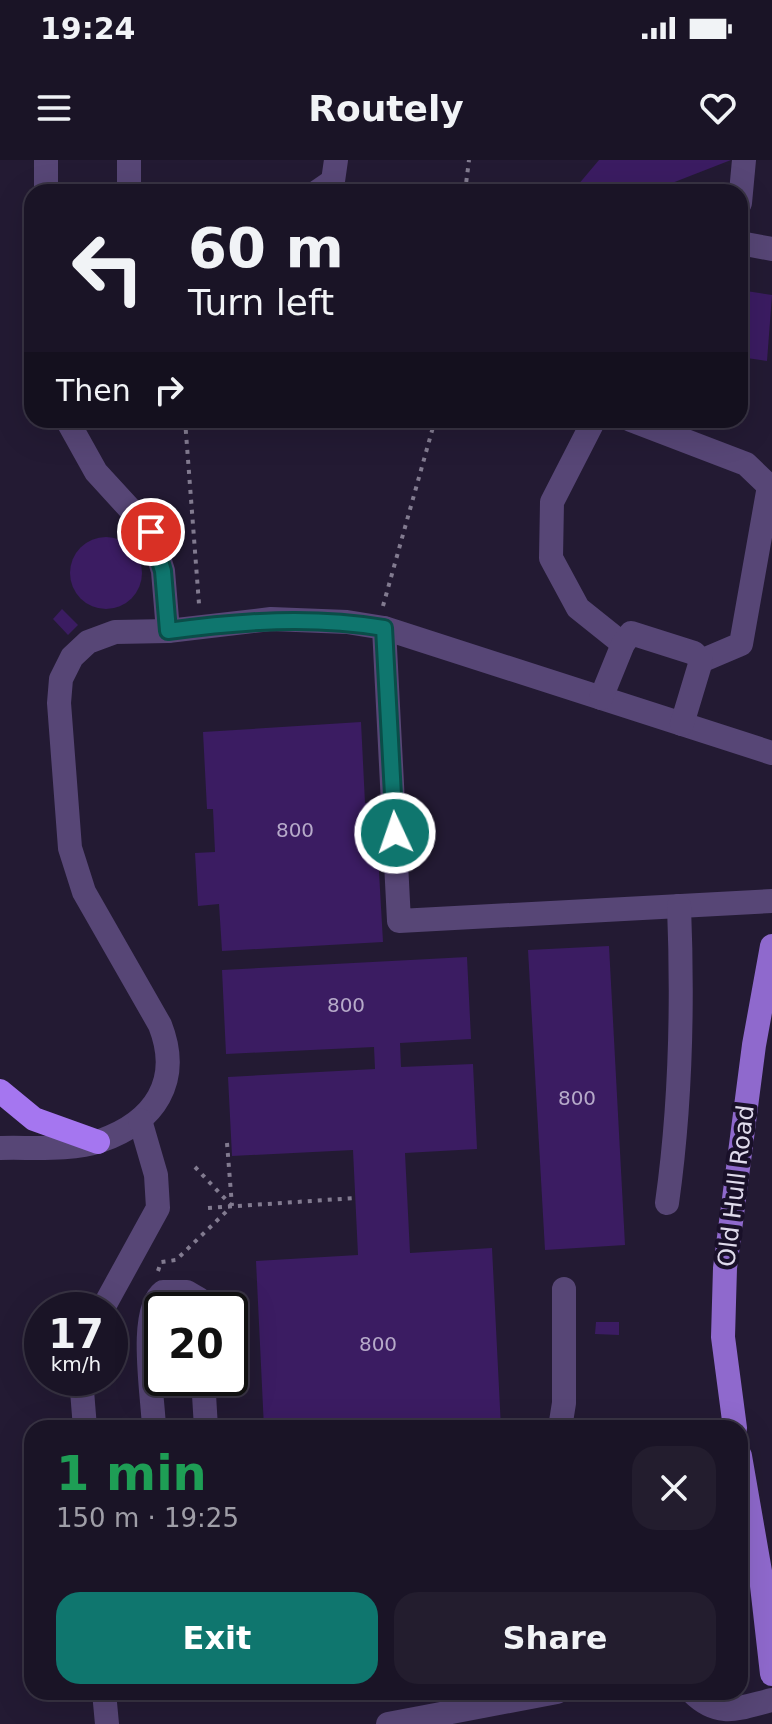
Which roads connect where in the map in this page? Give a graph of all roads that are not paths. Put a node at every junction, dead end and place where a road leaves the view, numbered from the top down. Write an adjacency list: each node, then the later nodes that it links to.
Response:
1 (46, 160): 5 (lane)
2 (129, 160): 6 (lane)
3 (336, 160): 7 (lane)
4 (744, 160): 8 (lane)
5 (46, 184)
6 (129, 184)
7 (329, 184)
8 (742, 184)
9 (748, 244): 10 (lane)
10 (772, 249)
11 (71, 428): 15 (lane)
12 (590, 428): 16 (lane)
13 (658, 428): 17 (lane)
14 (384, 628): 15 (lane); 18 (lane); 22 (lane)
15 (168, 631): 25 (lane)
16 (623, 644): 17 (lane); 18 (lane)
17 (701, 661): 19 (lane)
18 (601, 698): 19 (lane)
19 (682, 724): 20 (lane)
20 (772, 753)
21 (772, 901): 22 (lane)
22 (679, 906): 28 (lane)
23 (772, 946): 40 (main road, Old Hull Road)
24 (0, 1091): 26 (highway)
25 (140, 1120): 26 (lane); 30 (lane)
26 (98, 1142): 27 (lane)
27 (0, 1148)
28 (667, 1203)
29 (564, 1289): 39 (lane)
30 (112, 1292)
31 (163, 1292): 32 (lane)
32 (185, 1292)
33 (82, 1396): 36 (lane)
34 (152, 1396): 37 (lane)
35 (204, 1396): 38 (lane)
36 (84, 1420)
37 (154, 1420)
38 (206, 1420)
39 (561, 1420)
40 (734, 1420)
41 (748, 1502): 42 (main road)
42 (772, 1674)
43 (105, 1700): 47 (lane)
44 (493, 1700): 48 (lane)
45 (772, 1700): 46 (lane)
46 (699, 1707)
47 (107, 1724)
48 (388, 1724)

